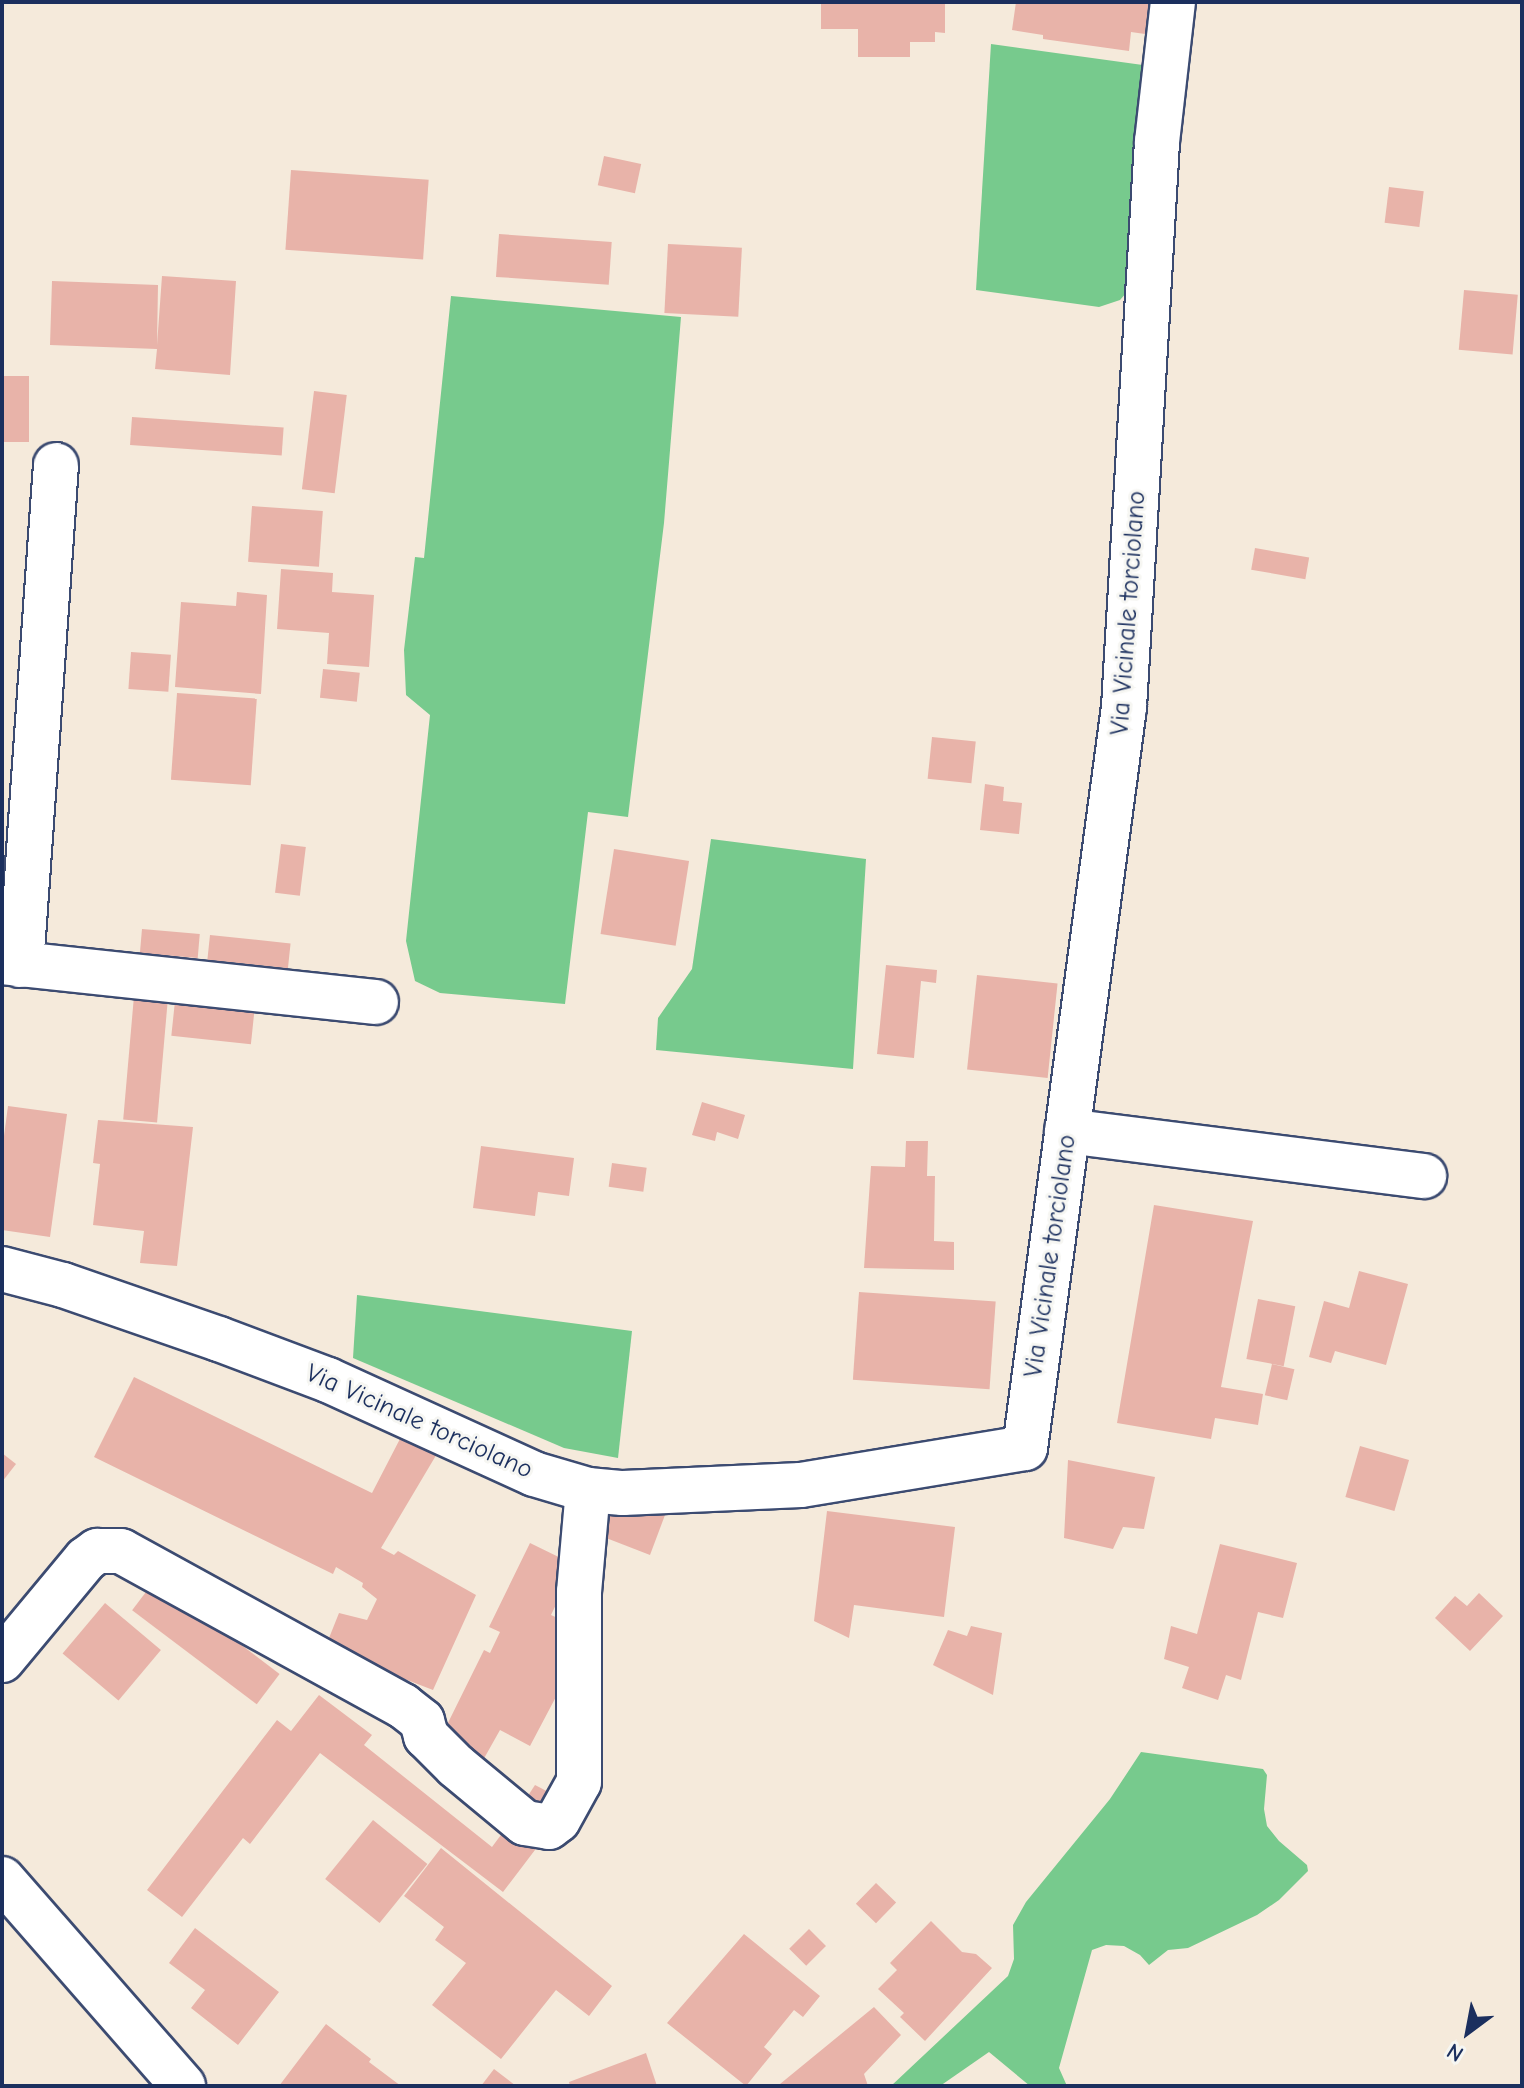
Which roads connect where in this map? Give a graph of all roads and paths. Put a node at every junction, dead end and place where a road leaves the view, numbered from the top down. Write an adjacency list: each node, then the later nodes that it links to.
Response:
1 (1173, 2): 5 (street, Via Vicinale torciolano)
2 (56, 465): 3 (street)
3 (12, 964): 4 (street)
4 (376, 1002)
5 (1067, 1131): 6 (street); 8 (street, Via Vicinale torciolano)
6 (1424, 1176)
7 (2, 1269): 8 (street, Via Vicinale torciolano)
8 (588, 1490): 9 (street)
9 (2, 1660)
10 (2, 1879): 11 (street)
11 (183, 2086)

